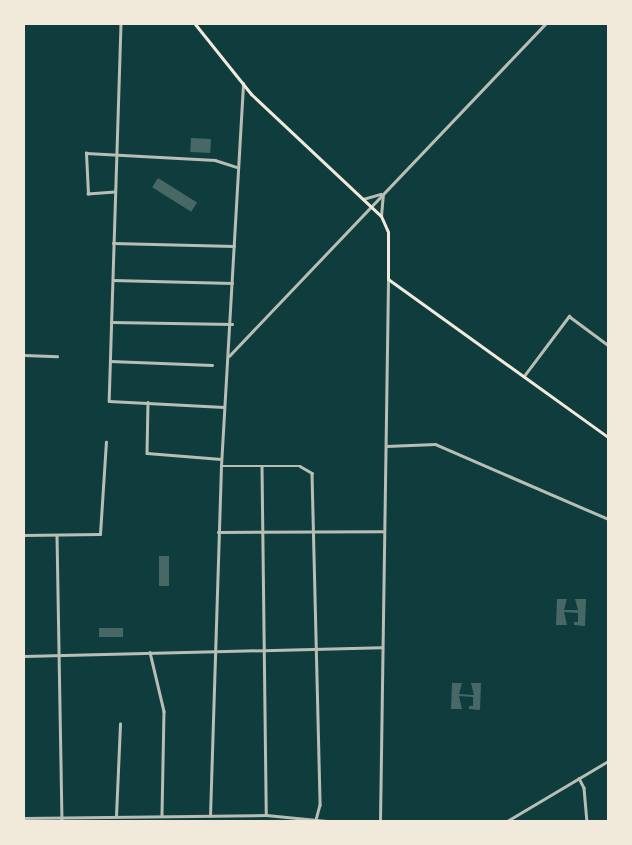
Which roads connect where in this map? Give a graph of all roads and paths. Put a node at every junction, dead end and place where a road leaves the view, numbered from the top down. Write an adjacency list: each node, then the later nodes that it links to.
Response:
1 (121, 24): 5 (street)
2 (195, 24): 4 (main road)
3 (545, 24): 8 (street)
4 (243, 84): 6 (street); 9 (main road)
5 (115, 154): 6 (street); 7 (street); 7 (street)
6 (236, 167): 13 (street)
7 (115, 192): 12 (street)
8 (384, 192): 9 (street); 10 (street); 11 (street)
9 (363, 199): 10 (main road)
10 (371, 206): 11 (main road); 22 (street)
11 (381, 216): 14 (main road)
12 (113, 243): 13 (street); 15 (street)
13 (234, 246): 16 (street)
14 (388, 279): 25 (main road); 30 (street)
15 (113, 280): 16 (street); 17 (street)
16 (232, 283): 18 (street)
17 (111, 322): 18 (street); 23 (street)
18 (232, 324): 22 (street)
19 (608, 345): 25 (street)
20 (24, 355): 21 (street)
21 (57, 356)
22 (229, 357): 27 (street)
23 (110, 361): 24 (street); 26 (street)
24 (212, 365)
25 (524, 376): 28 (main road)
26 (148, 402): 27 (street); 31 (street)
27 (224, 407): 31 (street)
28 (608, 437)
29 (106, 442): 40 (street)
30 (385, 446): 34 (street); 36 (street)
31 (221, 459): 32 (street)
32 (221, 466): 33 (street); 37 (street)
33 (262, 466): 35 (street); 38 (street)
34 (608, 519)
35 (315, 531): 36 (street); 38 (street); 42 (street)
36 (383, 531): 41 (street)
37 (218, 532): 38 (street); 44 (street)
38 (262, 533): 43 (street)
39 (24, 535): 40 (street)
40 (57, 535): 46 (street)
41 (381, 647): 42 (street); 59 (street)
42 (317, 649): 43 (street); 57 (street)
43 (265, 650): 44 (street); 51 (street)
44 (213, 651): 45 (street); 54 (street)
45 (150, 652): 46 (street); 53 (street)
46 (60, 655): 47 (street); 56 (street)
47 (24, 656)
48 (120, 724): 52 (street)
49 (608, 761): 50 (street)
50 (579, 778): 60 (street); 61 (street)
51 (266, 815): 54 (street); 57 (street)
52 (116, 816): 53 (street); 56 (street)
53 (162, 816): 54 (street)
54 (210, 816)
55 (24, 818): 56 (street)
56 (62, 819)
57 (316, 820): 58 (street)
58 (328, 821)
59 (380, 821)
60 (507, 821)
61 (586, 821)

